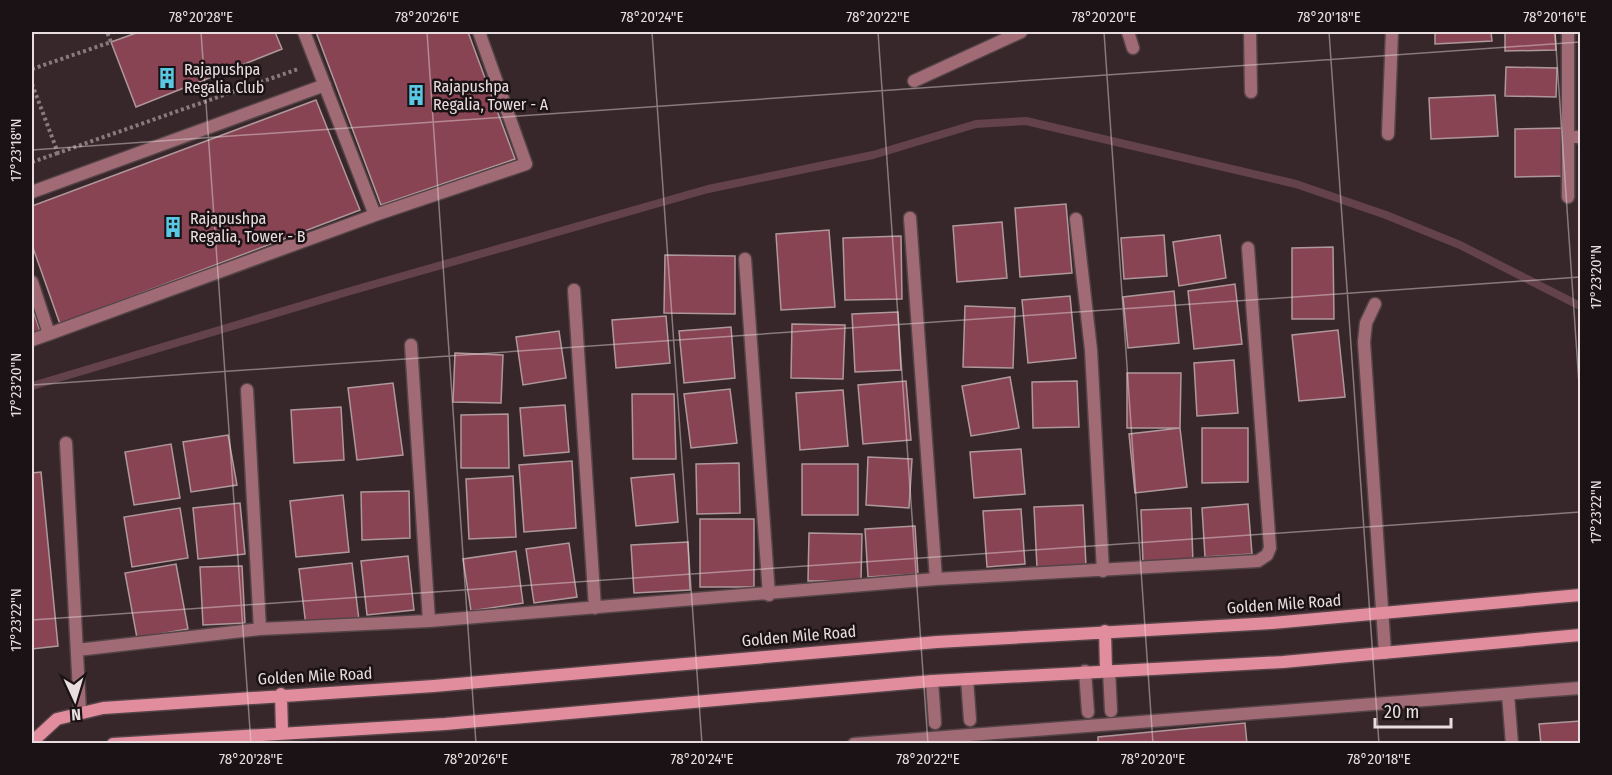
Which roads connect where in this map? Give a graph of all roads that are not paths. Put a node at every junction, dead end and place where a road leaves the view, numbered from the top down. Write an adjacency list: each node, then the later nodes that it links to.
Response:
1 (304, 32): 10 (street)
2 (479, 32): 16 (street)
3 (1021, 32): 9 (street)
4 (1128, 32): 8 (street)
5 (1250, 32): 11 (street)
6 (1392, 32): 12 (street)
7 (1568, 32): 13 (street)
8 (1133, 48)
9 (914, 81)
10 (325, 85): 14 (street); 16 (street)
11 (1251, 92)
12 (1388, 134)
13 (1574, 137): 15 (street)
14 (32, 192)
15 (1568, 197)
16 (375, 215): 24 (street)
17 (910, 218): 30 (street)
18 (1076, 219): 29 (street)
19 (1248, 248): 29 (street)
20 (745, 260): 31 (street)
21 (32, 282): 24 (street)
22 (574, 290): 33 (street)
23 (1375, 304): 34 (street)
24 (49, 334): 25 (street)
25 (32, 340)
26 (411, 345): 35 (street)
27 (247, 390): 36 (street)
28 (66, 443): 39 (street)
29 (1103, 571): 30 (street)
30 (936, 579): 31 (street)
31 (769, 595): 33 (street)
32 (1581, 595): 34 (street, Golden Mile Road)
33 (595, 608): 35 (street)
34 (1382, 614): 37 (street, Golden Mile Road); 40 (street)
35 (429, 621): 36 (street)
36 (260, 629): 39 (street)
37 (1105, 631): 41 (street); 46 (street, Golden Mile Road)
38 (1581, 635): 40 (street)
39 (77, 650): 48 (street)
40 (1385, 652): 41 (street)
41 (1107, 670): 42 (street); 49 (street)
42 (1085, 671): 43 (street); 50 (street)
43 (967, 679): 44 (street); 51 (street)
44 (932, 681): 52 (street); 53 (street)
45 (1581, 688): 47 (street)
46 (281, 694): 48 (street, Golden Mile Road); 53 (street)
47 (1508, 694): 56 (street); 57 (street)
48 (80, 711): 54 (street, Golden Mile Road)
49 (1111, 711)
50 (1088, 712)
51 (970, 720)
52 (935, 723)
53 (282, 732): 55 (street)
54 (32, 742)
55 (113, 744)
56 (854, 744)
57 (1512, 744)

